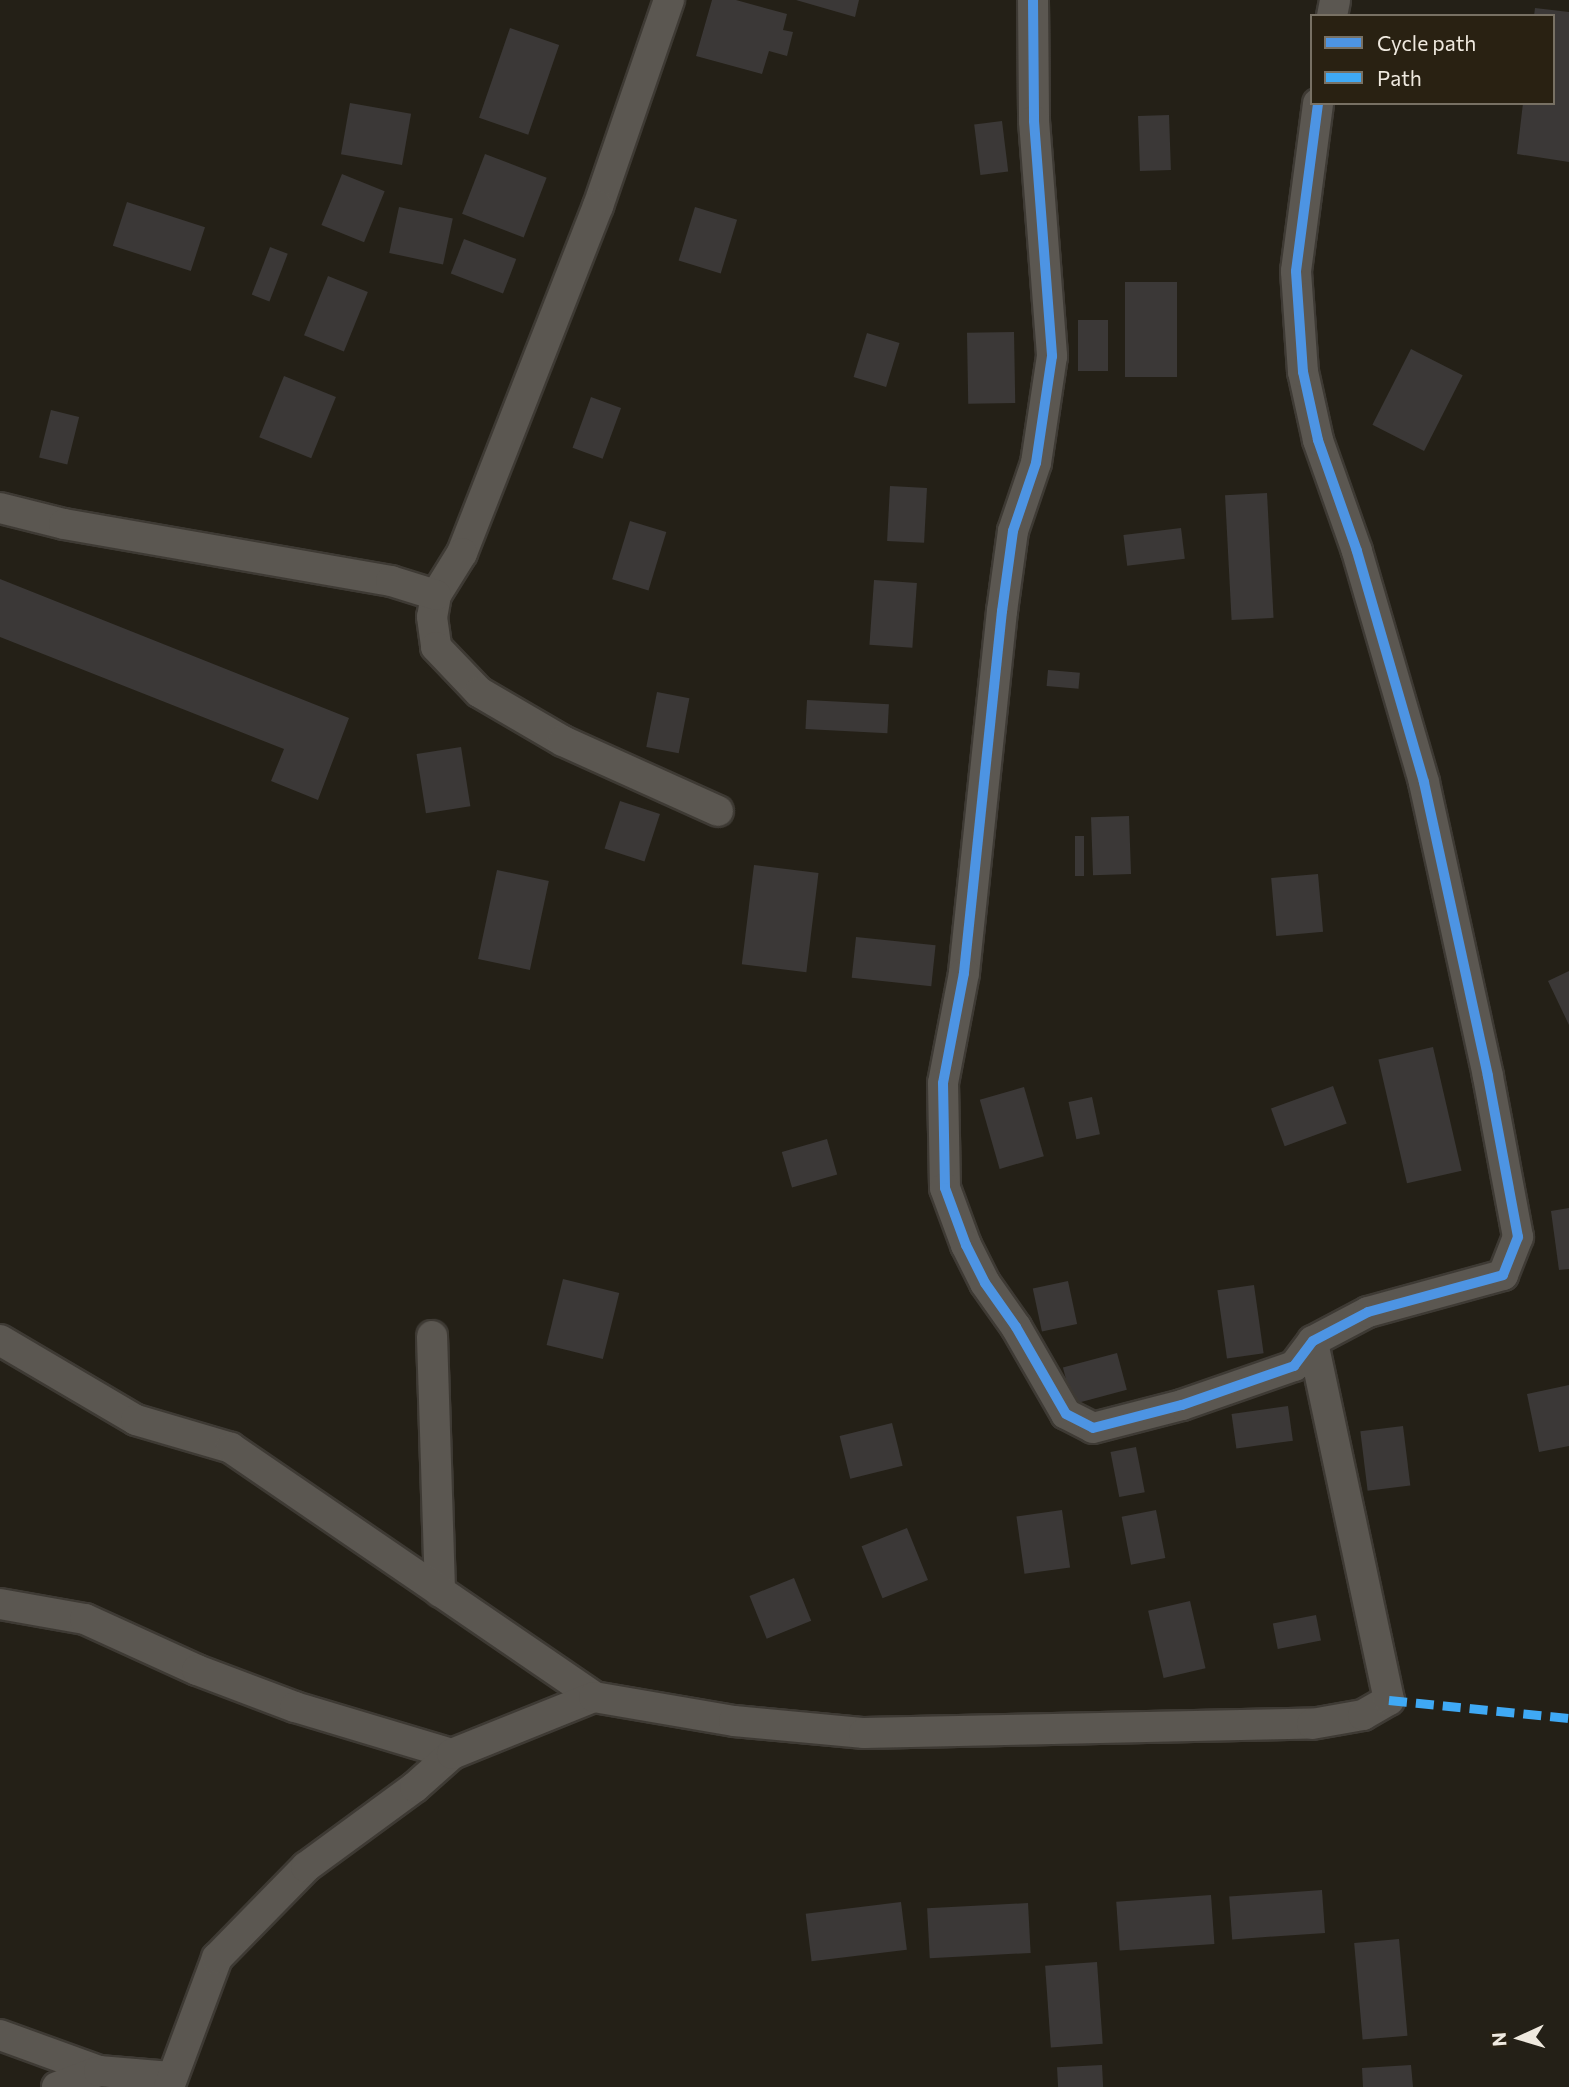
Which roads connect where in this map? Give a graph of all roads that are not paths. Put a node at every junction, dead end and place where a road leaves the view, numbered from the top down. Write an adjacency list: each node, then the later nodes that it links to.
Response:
1 (669, 0): 5 (street)
2 (1033, 0): 9 (street)
3 (1318, 105): 9 (street)
4 (0, 508): 5 (street)
5 (436, 595): 6 (street)
6 (718, 811)
7 (432, 1336): 10 (street)
8 (0, 1340): 10 (street)
9 (1313, 1341): 12 (street)
10 (440, 1592): 12 (street)
11 (0, 1604): 13 (street)
12 (594, 1697): 13 (street)
13 (452, 1754): 16 (street)
14 (0, 2035): 15 (street)
15 (99, 2071): 16 (street); 17 (street)
16 (170, 2082)
17 (57, 2087)

